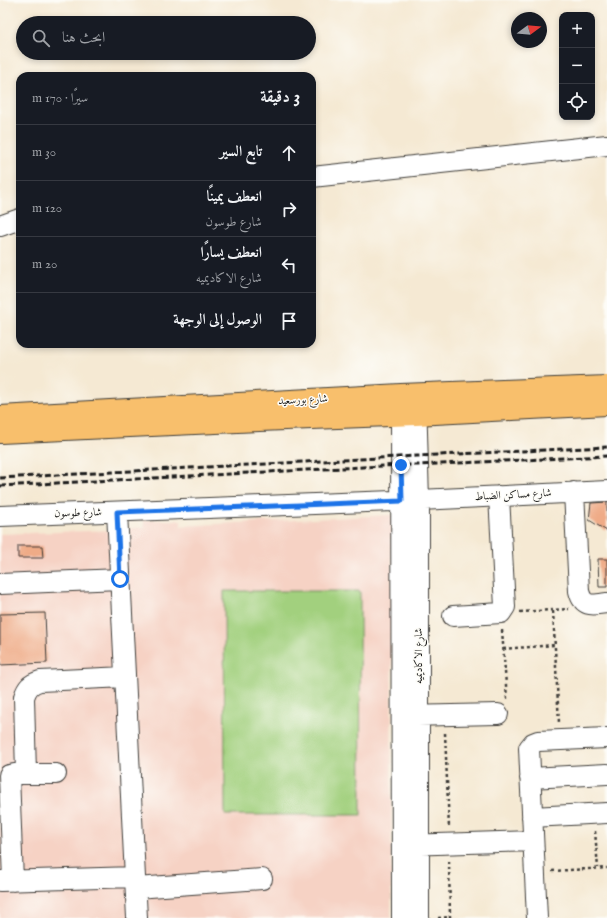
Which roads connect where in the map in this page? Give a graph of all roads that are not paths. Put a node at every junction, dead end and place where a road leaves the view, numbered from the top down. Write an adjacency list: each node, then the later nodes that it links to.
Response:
1 (607, 145): 2 (street)
2 (316, 177)
3 (16, 220): 4 (street)
4 (0, 226)
5 (607, 387): 7 (main road, شارع بورسعيد)
6 (607, 404): 7 (main road, شارع بورسعيد)
7 (408, 405): 8 (main road, شارع بورسعيد); 9 (main road, شارع بورسعيد); 13 (street, شارع الاكاديميه)
8 (0, 417)
9 (0, 432)
10 (607, 491): 11 (street, شارع مساكن الضباط)
11 (574, 492): 12 (street, شارع مساكن الضباط); 18 (street)
12 (499, 496): 13 (street, شارع مساكن الضباط); 19 (street)
13 (410, 500): 14 (street, شارع طوسون); 22 (street, شارع الاكاديميه)
14 (117, 512): 15 (street, شارع طوسون); 16 (street)
15 (0, 516)
16 (120, 579): 17 (street); 20 (street)
17 (0, 584)
18 (607, 603)
19 (453, 616)
20 (125, 677): 24 (street); 34 (street)
21 (498, 714): 22 (street)
22 (411, 716): 31 (street, شارع الاكاديميه)
23 (607, 738): 27 (street)
24 (12, 774): 25 (street); 33 (street)
25 (56, 774)
26 (607, 774): 27 (street)
27 (530, 778): 29 (street)
28 (601, 813): 29 (street)
29 (532, 817): 30 (street)
30 (533, 840): 31 (street); 38 (street)
31 (411, 845): 36 (street, شارع الاكاديميه); 37 (street, شارع الاكاديميه)
32 (262, 879): 34 (street)
33 (6, 881): 34 (street)
34 (136, 883): 35 (street)
35 (138, 918)
36 (402, 918)
37 (419, 918)
38 (537, 918)

